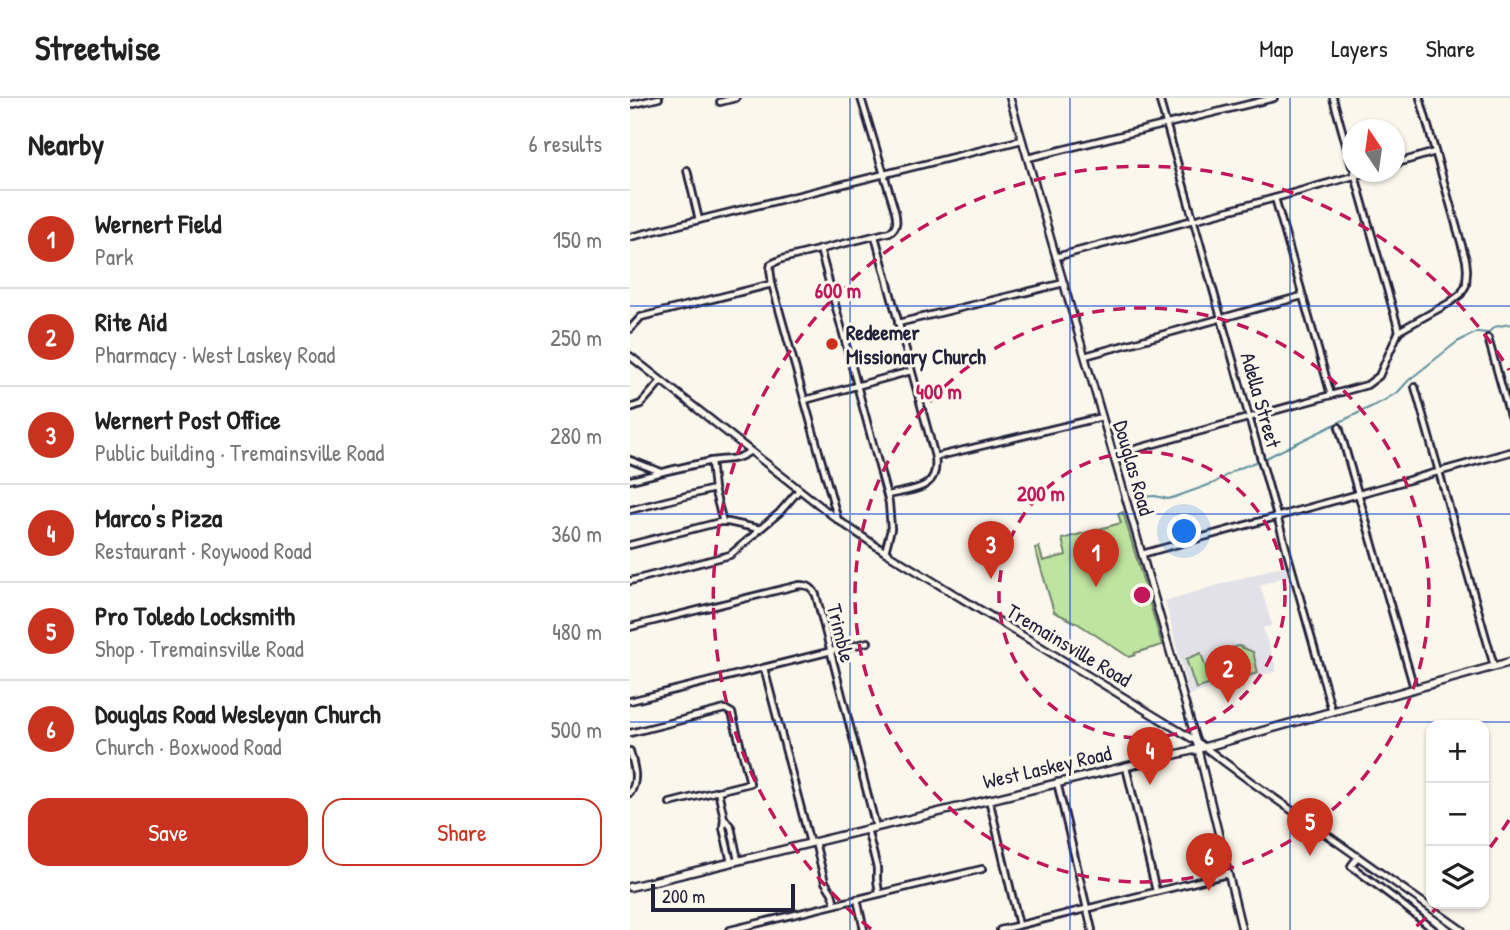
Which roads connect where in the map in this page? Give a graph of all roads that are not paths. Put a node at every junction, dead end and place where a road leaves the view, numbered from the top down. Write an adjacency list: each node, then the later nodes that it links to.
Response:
1 (659, 98): 10 (street)
2 (736, 98): 9 (street)
3 (862, 98): 18 (street)
4 (1010, 98): 13 (street, Douglas Road)
5 (1159, 98): 11 (street, Adella Street)
6 (1274, 98): 11 (street)
7 (1334, 98): 12 (street)
8 (1420, 98): 14 (street)
9 (720, 102)
10 (630, 105)
11 (1167, 124): 15 (street); 23 (street, Adella Street)
12 (1342, 127)
13 (1022, 140): 15 (street, Douglas Road); 18 (street)
14 (1434, 152): 16 (street); 34 (street)
15 (1028, 158): 27 (street, Douglas Road)
16 (1405, 161)
17 (687, 170): 22 (street)
18 (884, 174): 22 (street); 24 (street)
19 (1342, 177): 21 (street)
20 (1357, 182): 34 (street)
21 (1275, 198): 23 (street); 30 (street)
22 (699, 220): 25 (street)
23 (1194, 220): 27 (street); 31 (street, Adella Street)
24 (875, 236): 26 (street); 32 (street)
25 (630, 237)
26 (820, 249): 29 (street); 40 (street)
27 (1056, 257): 28 (street, Douglas Road)
28 (1064, 283): 32 (street); 37 (street, Douglas Road)
29 (772, 284): 33 (street); 43 (street)
30 (1302, 296): 31 (street); 42 (street)
31 (1222, 319): 37 (street); 46 (street, Adella Street)
32 (897, 323): 38 (street)
33 (630, 329)
34 (1399, 331): 42 (street)
35 (1488, 338): 47 (street)
36 (630, 356): 39 (street, Tremainsville Road)
37 (1085, 356): 45 (street, Douglas Road)
38 (911, 370): 40 (street); 52 (street)
39 (661, 381): 44 (street); 49 (street, Tremainsville Road)
40 (857, 385): 43 (street); 61 (street)
41 (1415, 387): 55 (street)
42 (1331, 395): 46 (street)
43 (805, 400): 64 (street)
44 (630, 408)
45 (1102, 416): 51 (street, Douglas Road); 52 (street)
46 (1249, 416): 51 (street); 63 (street, Adella Street)
47 (1510, 416)
48 (1339, 427): 60 (street)
49 (750, 452): 54 (street); 59 (street, Tremainsville Road)
50 (1510, 452): 55 (street)
51 (1114, 455): 69 (street, Douglas Road)
52 (935, 457): 61 (street)
53 (630, 460): 56 (street)
54 (711, 461): 56 (street); 58 (street)
55 (1439, 471): 60 (street); 75 (street)
56 (662, 472): 57 (street)
57 (630, 480)
58 (714, 489): 62 (street); 65 (street)
59 (799, 490): 64 (street, Tremainsville Road); 66 (street)
60 (1359, 494): 63 (street); 77 (street)
61 (888, 495): 68 (street)
62 (630, 510)
63 (1278, 515): 69 (street); 79 (street, Adella Street)
64 (838, 520): 68 (street, Tremainsville Road)
65 (723, 522): 66 (street); 67 (street)
66 (760, 529): 70 (street)
67 (630, 545)
68 (885, 552): 81 (street, Tremainsville Road)
69 (1142, 554): 81 (street, Douglas Road)
70 (630, 581)
71 (630, 627): 73 (street, Trimble)
72 (867, 642): 73 (street)
73 (829, 652): 76 (street); 90 (street, Trimble)
74 (1510, 662): 75 (main road, West Laskey Road)
75 (1494, 666): 77 (main road, West Laskey Road)
76 (764, 668): 78 (street); 92 (street)
77 (1414, 688): 79 (main road, West Laskey Road)
78 (630, 701)
79 (1332, 710): 82 (main road, West Laskey Road)
80 (630, 733): 86 (street)
81 (1196, 741): 82 (street, Douglas Road)
82 (1200, 748): 84 (main road, West Laskey Road); 93 (street); 96 (street, Douglas Road)
83 (630, 751): 87 (street)
84 (1126, 767): 85 (main road, West Laskey Road); 98 (street)
85 (1057, 782): 88 (main road, West Laskey Road); 102 (street)
86 (718, 791): 89 (street); 94 (street)
87 (630, 793)
88 (989, 799): 90 (main road, West Laskey Road); 103 (street)
89 (670, 803)
90 (876, 827): 91 (main road, West Laskey Road)
91 (867, 829): 92 (main road, West Laskey Road); 99 (street)
92 (813, 842): 94 (main road, West Laskey Road); 101 (street)
93 (1358, 857): 109 (street); 110 (street)
94 (735, 861): 97 (main road, West Laskey Road)
95 (982, 869): 99 (street)
96 (1228, 873): 98 (street); 108 (street, Douglas Road)
97 (630, 887)
98 (1156, 891): 102 (street)
99 (879, 894): 100 (street)
100 (857, 899): 101 (street); 105 (street)
101 (835, 904): 104 (street)
102 (1087, 908): 103 (street); 107 (street)
103 (1019, 925): 106 (street)
104 (730, 930)
105 (864, 930)
106 (1000, 930)
107 (1092, 930)
108 (1242, 930)
109 (1434, 930)
110 (1462, 930)

